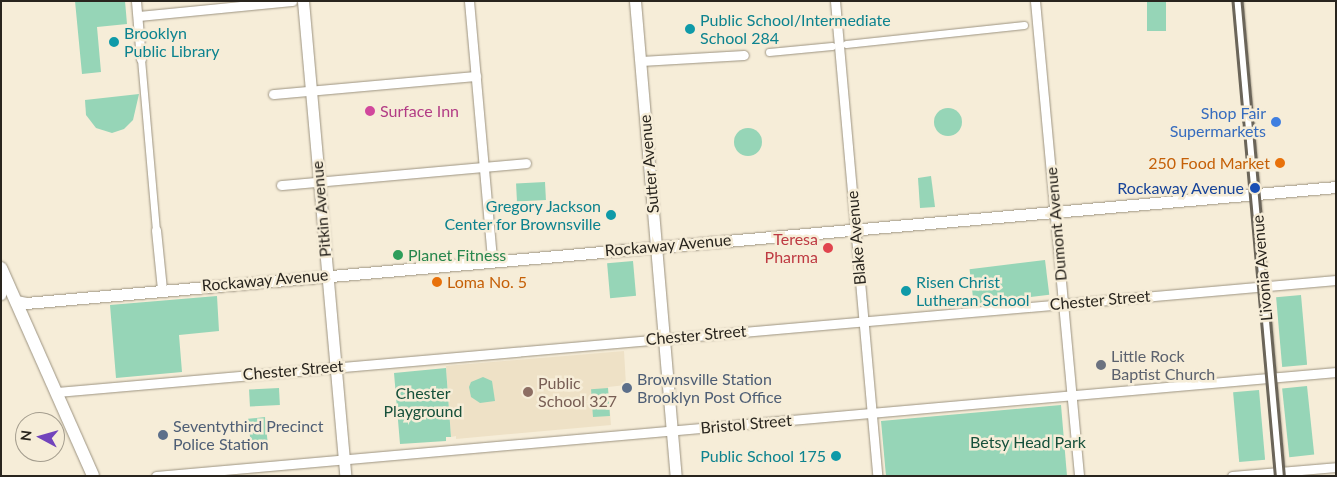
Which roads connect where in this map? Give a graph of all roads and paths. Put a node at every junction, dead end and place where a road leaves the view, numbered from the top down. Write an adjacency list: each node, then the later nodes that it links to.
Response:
1 (136, 1): 9 (street)
2 (292, 1): 9 (street)
3 (303, 1): 18 (street, Pitkin Avenue)
4 (469, 1): 17 (street)
5 (636, 1): 16 (street, Sutter Avenue)
6 (835, 1): 27 (street, Blake Avenue)
7 (1035, 1): 26 (street, Dumont Avenue)
8 (1238, 1): 25 (street, Livonia Avenue)
9 (138, 16): 15 (street)
10 (1024, 25): 11 (street)
11 (846, 44)
12 (832, 46): 13 (street)
13 (769, 52)
14 (744, 55): 16 (street)
15 (142, 59): 28 (street)
16 (641, 61): 29 (street, Sutter Avenue)
17 (476, 76): 18 (street); 21 (street)
18 (311, 91): 19 (street); 22 (street, Pitkin Avenue)
19 (273, 94)
20 (526, 164): 21 (street)
21 (483, 167): 22 (street); 30 (street)
22 (319, 182): 23 (street); 32 (street, Pitkin Avenue)
23 (281, 185)
24 (1336, 187): 25 (street, Rockaway Avenue)
25 (1255, 194): 26 (street, Rockaway Avenue); 34 (street, Livonia Avenue)
26 (1054, 210): 27 (street, Rockaway Avenue); 38 (street, Dumont Avenue)
27 (855, 228): 29 (street, Rockaway Avenue); 39 (street, Blake Avenue)
28 (156, 230): 35 (street)
29 (655, 246): 30 (street, Rockaway Avenue); 40 (street, Sutter Avenue)
30 (492, 260): 32 (street, Rockaway Avenue)
31 (3, 272): 36 (street); 37 (main road)
32 (327, 275): 35 (street, Rockaway Avenue); 41 (street, Pitkin Avenue)
33 (1336, 280): 34 (street, Chester Street)
34 (1264, 287): 38 (street, Chester Street); 43 (street, Livonia Avenue)
35 (162, 290): 37 (street, Rockaway Avenue)
36 (1, 297): 37 (main road, Rockaway Avenue)
37 (16, 301): 44 (main road)
38 (1064, 304): 39 (street, Chester Street); 45 (street, Dumont Avenue)
39 (864, 320): 40 (street, Chester Street); 46 (street, Blake Avenue)
40 (663, 338): 41 (street, Chester Street); 47 (street, Sutter Avenue)
41 (335, 366): 44 (street, Chester Street); 48 (street, Pitkin Avenue)
42 (1336, 372): 43 (street, Bristol Street)
43 (1272, 378): 45 (street, Bristol Street); 50 (street, Livonia Avenue)
44 (57, 392): 51 (main road)
45 (1072, 395): 46 (street, Bristol Street); 56 (street, Dumont Avenue)
46 (872, 412): 47 (street, Bristol Street); 55 (street, Blake Avenue)
47 (672, 430): 48 (street, Bristol Street); 54 (street, Sutter Avenue)
48 (344, 460): 52 (street, Bristol Street); 53 (street, Pitkin Avenue)
49 (1336, 467): 50 (street)
50 (1280, 474): 57 (street)
51 (94, 476)
52 (156, 476)
53 (345, 476)
54 (676, 476)
55 (877, 476)
56 (1079, 476)
57 (1232, 476)

